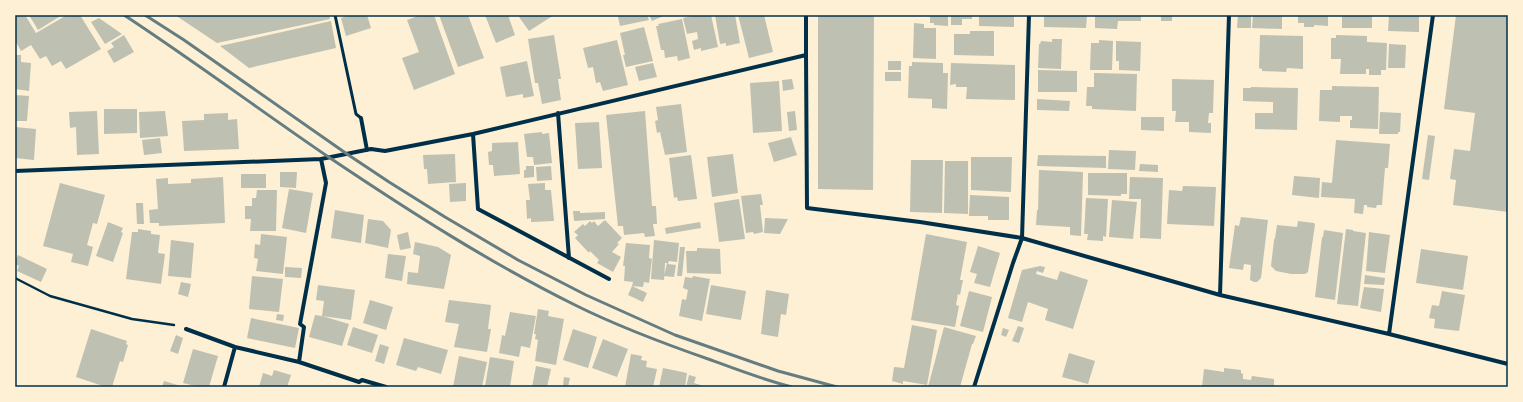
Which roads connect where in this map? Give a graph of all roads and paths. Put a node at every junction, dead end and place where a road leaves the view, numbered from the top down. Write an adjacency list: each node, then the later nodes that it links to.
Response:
1 (335, 15): 8 (lane)
2 (806, 15): 6 (street)
3 (1028, 15): 13 (street)
4 (1229, 15): 17 (street)
5 (1433, 15): 19 (street)
6 (806, 55): 7 (street); 13 (street)
7 (558, 113): 9 (street); 14 (street)
8 (361, 118): 10 (street)
9 (473, 134): 10 (street); 14 (street)
10 (367, 150): 11 (street)
11 (321, 159): 12 (street); 21 (street)
12 (15, 171)
13 (1022, 238): 17 (street); 25 (street)
14 (568, 258): 16 (street)
15 (15, 278): 18 (path)
16 (609, 279)
17 (1220, 294): 19 (street)
18 (186, 329): 20 (street)
19 (1388, 334): 22 (street)
20 (235, 347): 21 (street); 23 (street)
21 (299, 362): 24 (street)
22 (1508, 364)
23 (224, 387)
24 (386, 387)
25 (974, 387)

